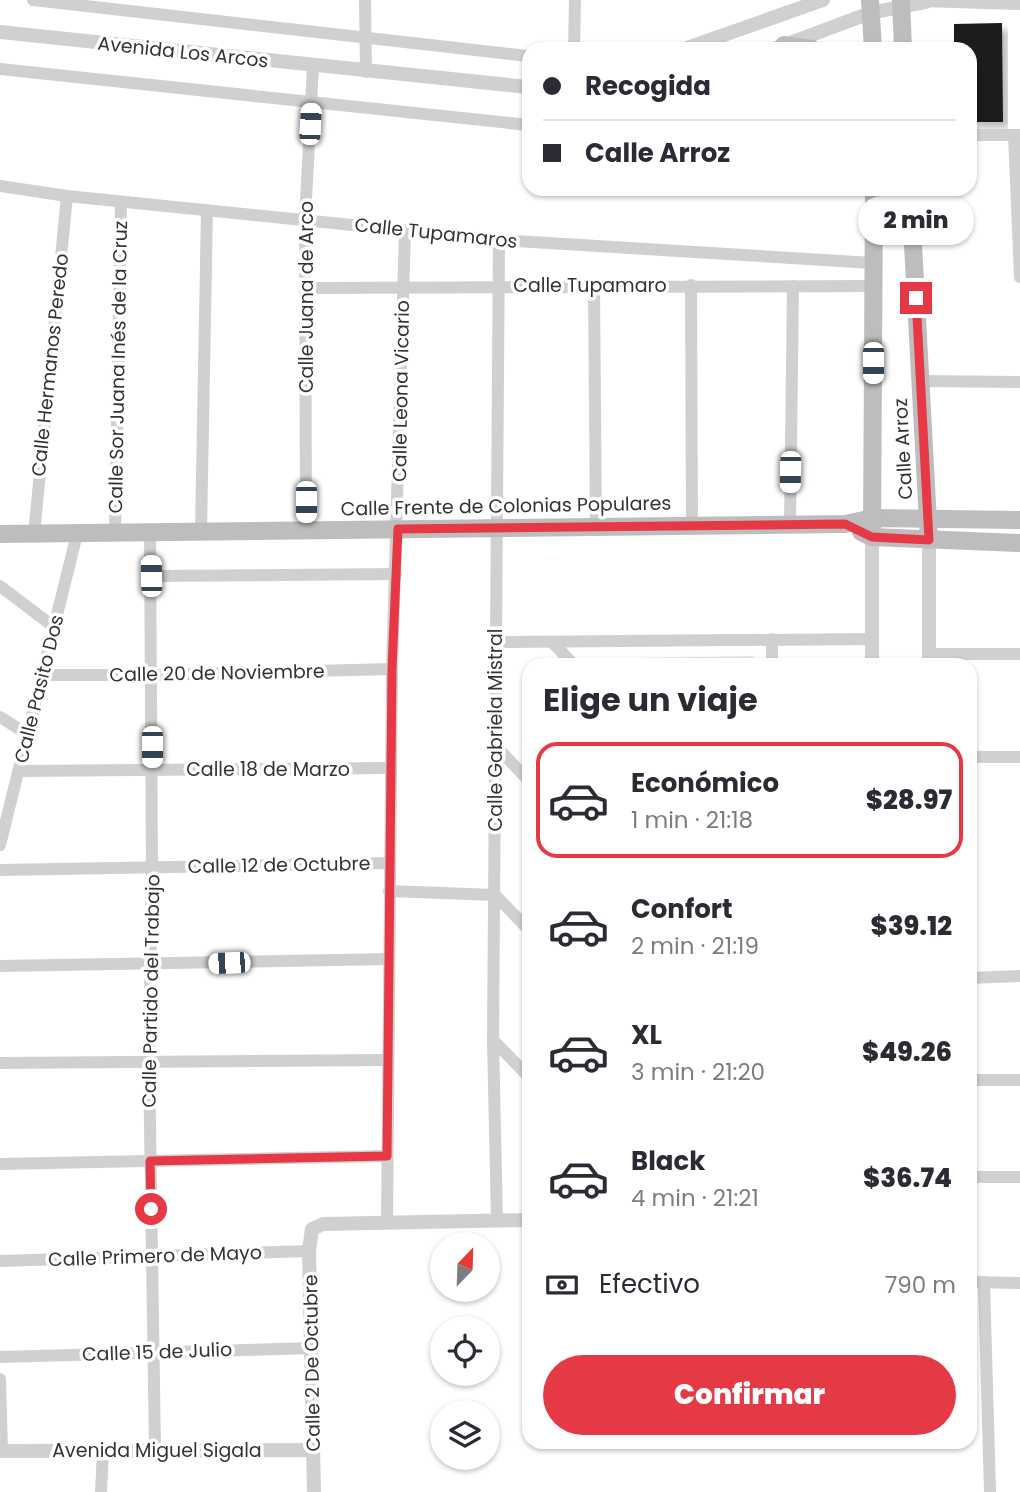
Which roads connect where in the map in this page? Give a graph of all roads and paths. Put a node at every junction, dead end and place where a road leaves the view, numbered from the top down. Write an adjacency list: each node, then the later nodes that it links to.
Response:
1 (33, 0): 5 (street, Avenida Los Arcos)
2 (365, 0): 11 (street)
3 (575, 0): 12 (street)
4 (823, 0): 13 (street)
5 (59, 1): 11 (street, Avenida Los Arcos)
6 (924, 1): 7 (street); 8 (street)
7 (1020, 3)
8 (901, 4): 9 (street); 16 (main road)
9 (870, 7): 14 (street); 15 (main road)
10 (0, 32): 18 (street, Avenida Los Arcos)
11 (367, 37): 17 (street, Avenida Los Arcos); 20 (street)
12 (574, 42)
13 (704, 42)
14 (790, 42)
15 (872, 42)
16 (903, 42)
17 (522, 55)
18 (313, 66): 20 (street, Avenida Los Arcos); 22 (street, Calle Juana de Arco)
19 (0, 69): 22 (street)
20 (366, 72): 21 (street, Avenida Los Arcos)
21 (522, 86)
22 (311, 99): 23 (street); 32 (street, Calle Juana de Arco)
23 (522, 124)
24 (977, 135): 25 (street)
25 (1017, 135): 36 (street)
26 (0, 186): 27 (street, Calle Tupamaros)
27 (67, 196): 30 (street, Calle Tupamaros); 60 (street, Calle Hermanos Peredo)
28 (874, 196): 35 (main road, Calle Arroz)
29 (910, 196): 44 (main road, Calle Arroz)
30 (121, 202): 31 (street, Calle Tupamaros); 57 (street, Calle Sor Juana Inés de la Cruz)
31 (206, 210): 32 (street, Calle Tupamaros); 56 (street)
32 (305, 220): 33 (street, Calle Tupamaros); 43 (street, Calle Juana de Arco)
33 (405, 231): 34 (street, Calle Tupamaros); 40 (street, Calle Leona Vicario)
34 (499, 240): 35 (street, Calle Tupamaros); 37 (street, Calle Gabriela Mistral)
35 (873, 263): 42 (main road, Calle Arroz)
36 (1020, 277)
37 (498, 285): 38 (street, Calle Tupamaro); 40 (street, Calle Tupamaro); 53 (street, Calle Gabriela Mistral)
38 (594, 285): 39 (street, Calle Tupamaro); 52 (street)
39 (691, 285): 41 (street, Calle Tupamaro); 49 (street)
40 (403, 286): 43 (street, Calle Tupamaro); 55 (street, Calle Leona Vicario)
41 (793, 286): 42 (street, Calle Tupamaro); 51 (street)
42 (873, 286): 46 (main road, Calle Arroz)
43 (306, 288): 54 (street, Calle Juana de Arco)
44 (920, 380): 45 (street); 47 (main road, Calle Arroz)
45 (1020, 382)
46 (873, 518): 47 (main road, Calle Frente de Colonias Populares); 50 (main road, Calle Frente de Colonias Populares); 62 (main road, Calle Arroz)
47 (928, 520): 48 (main road, Calle Frente de Colonias Populares); 63 (main road, Calle Arroz)
48 (1020, 520)
49 (692, 524): 51 (main road, Calle Frente de Colonias Populares); 52 (main road, Calle Frente de Colonias Populares)
50 (845, 524): 51 (main road, Calle Frente de Colonias Populares); 62 (main road, Calle Frente de Colonias Populares)
51 (790, 525)
52 (596, 526): 53 (main road, Calle Frente de Colonias Populares)
53 (498, 527): 55 (main road, Calle Frente de Colonias Populares); 71 (street, Calle Gabriela Mistral)
54 (306, 529): 55 (main road, Calle Frente de Colonias Populares); 56 (main road, Calle Frente de Colonias Populares)
55 (398, 529): 65 (street, Calle Leona Vicario)
56 (201, 532): 58 (main road, Calle Frente de Colonias Populares)
57 (115, 533): 58 (main road, Calle Frente de Colonias Populares); 61 (main road, Calle Frente de Colonias Populares)
58 (150, 533): 66 (street, Calle Partido del Trabajo)
59 (0, 534): 60 (main road, Calle Frente de Colonias Populares)
60 (34, 534): 61 (main road, Calle Frente de Colonias Populares)
61 (77, 534): 68 (street, Calle Pasito Dos)
62 (872, 537): 63 (main road, Calle Frente de Colonias Populares); 70 (street, Calle Arroz)
63 (929, 540): 64 (main road, Calle Frente de Colonias Populares); 77 (street, Calle Arroz)
64 (1020, 543)
65 (396, 574): 66 (street); 79 (street, Calle Leona Vicario)
66 (151, 576): 81 (street, Calle Partido del Trabajo)
67 (0, 586): 68 (street)
68 (54, 627): 80 (street, Calle Pasito Dos)
69 (772, 639): 70 (street); 72 (street); 75 (street)
70 (872, 639): 76 (street, Calle Arroz)
71 (495, 642): 72 (street); 84 (street, Calle Gabriela Mistral)
72 (553, 643): 74 (street)
73 (1020, 654): 78 (street)
74 (567, 658)
75 (772, 658)
76 (872, 658)
77 (929, 658)
78 (959, 658)
79 (392, 669): 81 (street, Calle 20 de Noviembre); 87 (street, Calle Leona Vicario)
80 (42, 675): 81 (street, Calle 20 de Noviembre); 83 (street, Calle Pasito Dos)
81 (153, 676): 88 (street, Calle Partido del Trabajo)
82 (0, 717): 83 (street)
83 (27, 734): 89 (street, Calle Pasito Dos)
84 (494, 744): 90 (street); 96 (street, Calle Gabriela Mistral)
85 (977, 757): 86 (street)
86 (1020, 757)
87 (391, 768): 88 (street, Calle 18 de Marzo); 92 (street, Calle Leona Vicario)
88 (152, 770): 89 (street, Calle 18 de Marzo); 93 (street, Calle Partido del Trabajo)
89 (20, 771): 91 (street, Calle Pasito Dos)
90 (522, 774)
91 (0, 845)
92 (390, 863): 93 (street, Calle 12 de Octubre); 95 (street, Calle Leona Vicario)
93 (152, 868): 94 (street, Calle 12 de Octubre); 99 (street, Calle Partido del Trabajo)
94 (0, 870)
95 (388, 891): 96 (street); 98 (street, Calle Leona Vicario)
96 (495, 895): 97 (street); 103 (street, Calle Gabriela Mistral)
97 (522, 923)
98 (389, 959): 99 (street); 105 (street, Calle Leona Vicario)
99 (149, 965): 100 (street); 104 (street, Calle Partido del Trabajo)
100 (0, 966)
101 (1020, 976): 102 (street)
102 (977, 978)
103 (493, 1040): 107 (street); 115 (street, Calle Gabriela Mistral)
104 (149, 1060): 105 (street); 106 (street); 111 (street, Calle Partido del Trabajo)
105 (388, 1060): 110 (street, Calle Leona Vicario)
106 (0, 1063)
107 (522, 1070)
108 (977, 1080): 109 (street)
109 (1020, 1080)
110 (387, 1156): 111 (street); 117 (street, Calle Leona Vicario)
111 (150, 1161): 112 (street); 119 (street, Calle Partido del Trabajo)
112 (0, 1164)
113 (977, 1177): 114 (street)
114 (1020, 1177)
115 (496, 1220): 116 (street); 117 (street)
116 (522, 1220)
117 (387, 1223): 118 (street, Calle 2 De Octubre)
118 (309, 1251): 119 (street, Calle Primero de Mayo); 124 (street, Calle 2 De Octubre)
119 (152, 1257): 120 (street, Calle Primero de Mayo); 125 (street, Calle Partido del Trabajo)
120 (0, 1261)
121 (977, 1282): 122 (street)
122 (984, 1282): 123 (street); 134 (street)
123 (1020, 1283)
124 (313, 1348): 125 (street, Calle 15 de Julio); 130 (street, Calle 2 De Octubre)
125 (154, 1352): 126 (street, Calle 15 de Julio); 128 (street, Calle Partido del Trabajo)
126 (0, 1357)
127 (0, 1379): 131 (street)
128 (155, 1449): 129 (street, Avenida Miguel Sigala); 130 (street, Avenida Miguel Sigala)
129 (103, 1450): 131 (street, Avenida Miguel Sigala); 132 (street)
130 (313, 1450): 133 (street, Calle 2 De Octubre)
131 (1, 1451)
132 (101, 1492)
133 (314, 1492)
134 (989, 1492)

